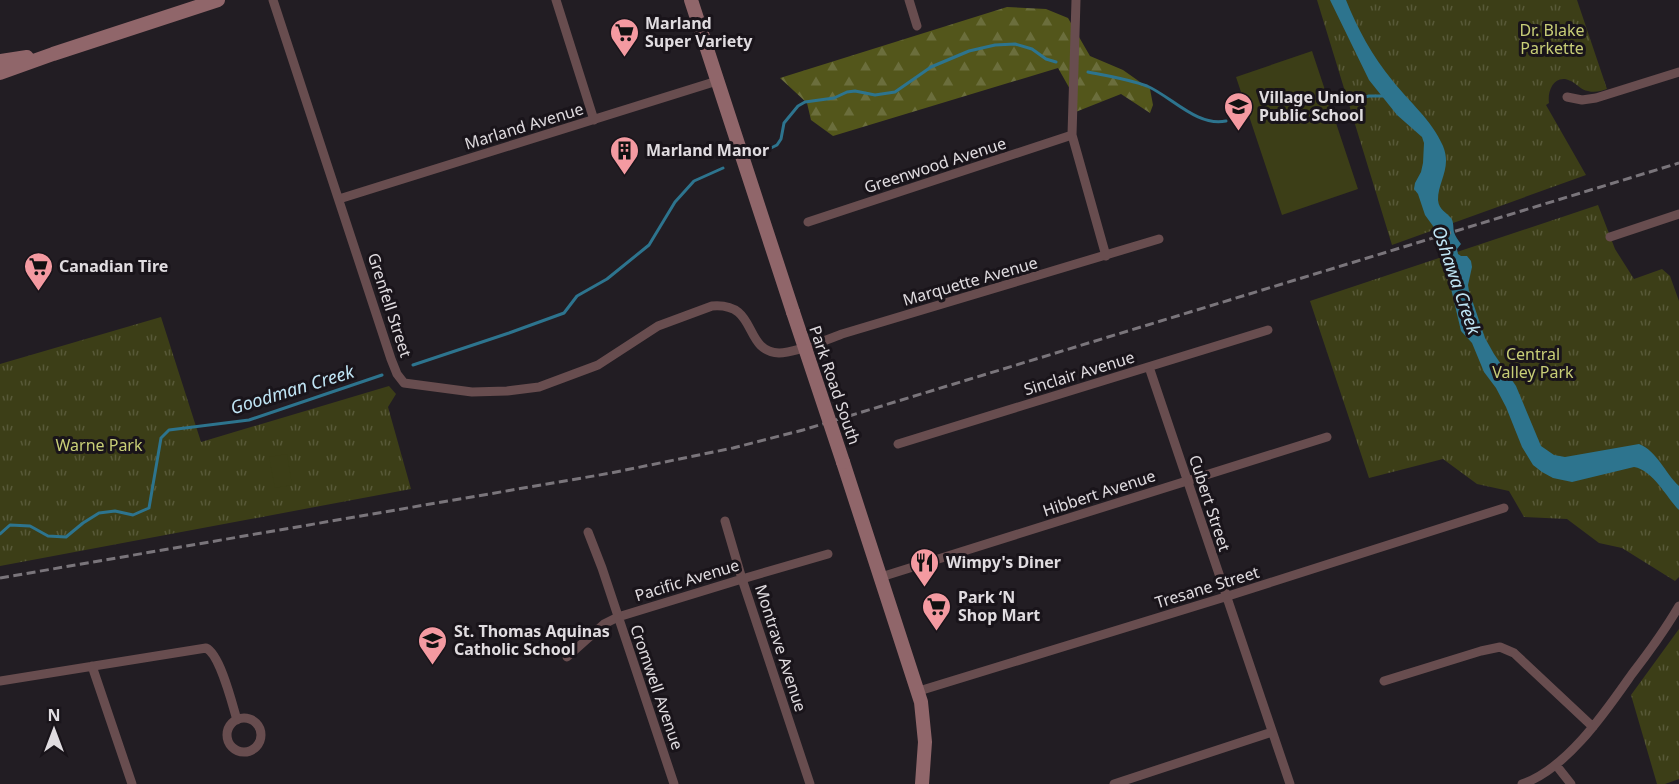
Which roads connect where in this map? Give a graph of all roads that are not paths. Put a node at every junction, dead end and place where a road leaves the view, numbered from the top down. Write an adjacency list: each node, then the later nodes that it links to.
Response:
1 (218, 0): 8 (main road)
2 (273, 0): 16 (street, Grenfell Street)
3 (556, 0): 14 (street)
4 (691, 0): 12 (main road, Park Road South)
5 (909, 0): 7 (street)
6 (1076, 0): 15 (street)
7 (917, 26)
8 (53, 54): 9 (main road); 11 (main road)
9 (0, 61)
10 (1679, 72): 13 (street)
11 (0, 73)
12 (717, 81): 14 (street, Marland Avenue); 32 (main road, Park Road South, bridge)
13 (1567, 97)
14 (594, 120): 16 (street, Marland Avenue)
15 (1072, 135): 18 (street, Greenwood Avenue); 21 (street)
16 (339, 199): 23 (street, Grenfell Street)
17 (1679, 214): 19 (street)
18 (808, 222)
19 (1610, 237)
20 (1159, 239): 21 (street, Marquette Avenue)
21 (1106, 256): 23 (street, Marquette Avenue)
22 (1268, 330): 24 (street, Sinclair Avenue)
23 (790, 352)
24 (1149, 367): 26 (street, Sinclair Avenue); 27 (street, Cubert Street)
25 (1327, 437): 27 (street, Hibbert Avenue)
26 (898, 444)
27 (1186, 481): 32 (street, Hibbert Avenue); 34 (street, Cubert Street)
28 (1504, 508): 34 (street, Tresane Street)
29 (725, 521): 33 (street, Montrave Avenue)
30 (588, 532): 36 (street, Cromwell Avenue)
31 (828, 554): 33 (street, Pacific Avenue)
32 (881, 577): 41 (main road, Park Road South)
33 (742, 579): 36 (street, Pacific Avenue); 48 (street, Montrave Avenue)
34 (1225, 597): 41 (street, Tresane Street); 44 (street, Cubert Street)
35 (1679, 606): 43 (street)
36 (618, 617): 37 (street, Pacific Avenue); 47 (street, Cromwell Avenue)
37 (567, 657)
38 (92, 666): 39 (street); 42 (street); 46 (street)
39 (0, 681)
40 (1384, 681): 43 (street)
41 (919, 691): 49 (main road, Park Road South)
42 (237, 720)
43 (1593, 727): 45 (street)
44 (1272, 732): 50 (street); 51 (street, Cubert Street)
45 (1556, 765): 52 (street); 53 (street)
46 (132, 784)
47 (674, 784)
48 (810, 784)
49 (922, 784)
50 (1114, 784)
51 (1290, 784)
52 (1522, 784)
53 (1571, 784)

